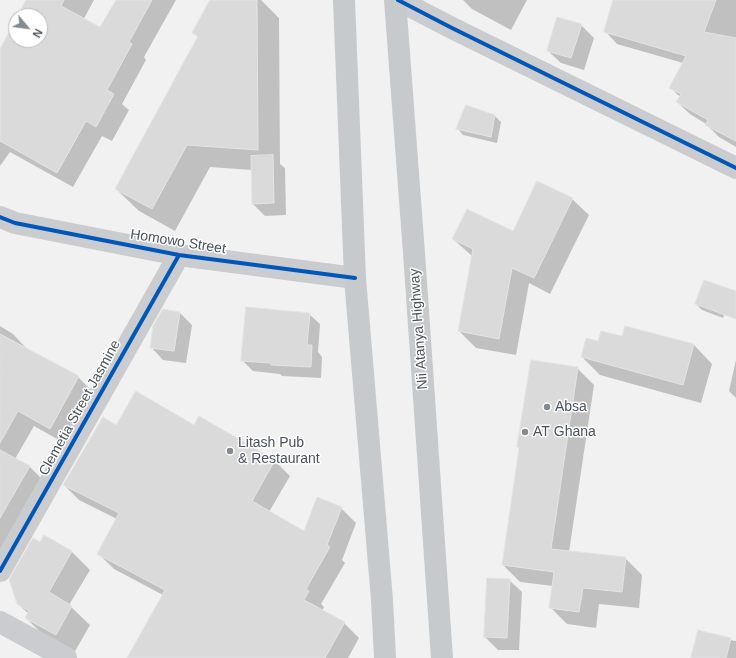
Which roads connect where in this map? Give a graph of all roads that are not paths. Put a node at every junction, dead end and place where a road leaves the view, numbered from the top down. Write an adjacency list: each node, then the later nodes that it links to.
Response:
1 (344, 0): 7 (main road)
2 (395, 0): 12 (main road, Nii Atanya Highway)
3 (398, 0): 4 (street)
4 (736, 168)
5 (0, 218): 6 (street, Homowo Street)
6 (179, 254): 7 (street, Homowo Street); 8 (street, Clemetia Street Jasmine)
7 (354, 278): 11 (main road)
8 (0, 572)
9 (0, 622): 10 (street)
10 (66, 658)
11 (385, 658)
12 (442, 658)

